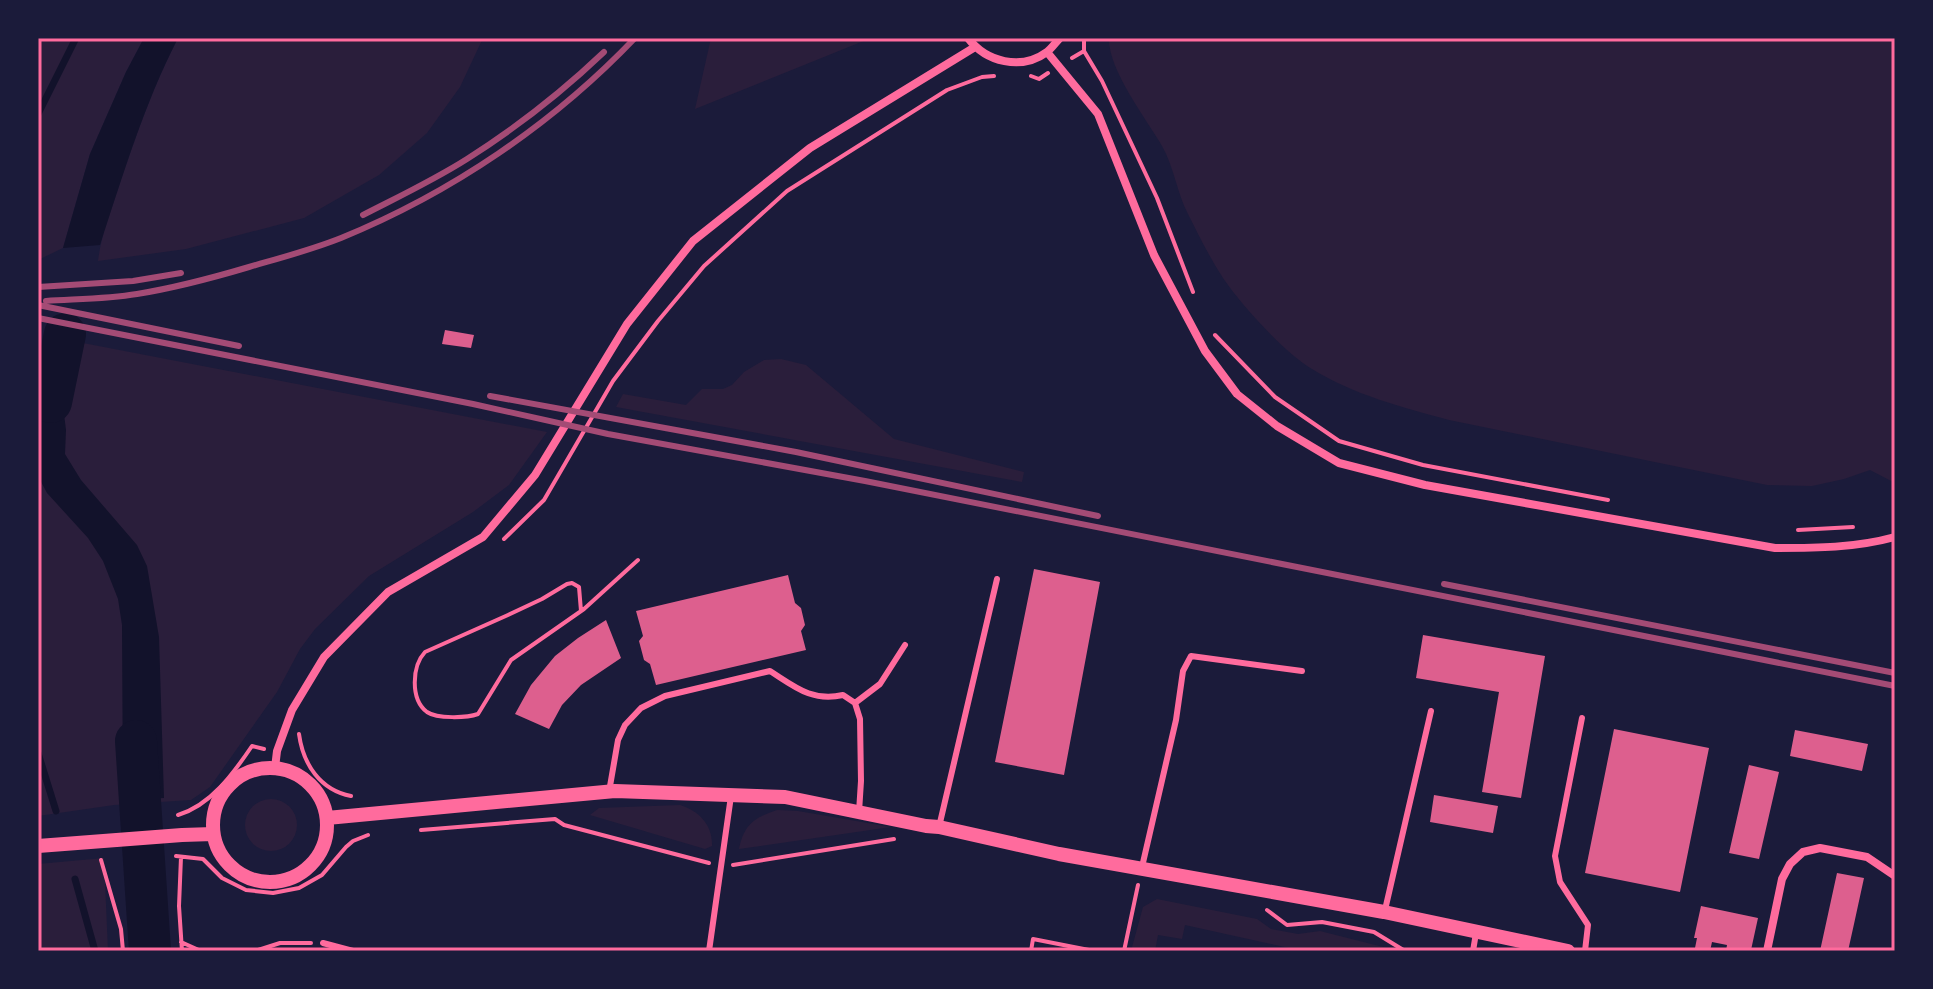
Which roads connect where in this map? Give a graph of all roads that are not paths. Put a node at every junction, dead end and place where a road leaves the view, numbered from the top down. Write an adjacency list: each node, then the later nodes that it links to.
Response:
1 (968, 38): 3 (street)
2 (1060, 38): 4 (street)
3 (975, 47): 4 (street); 12 (street)
4 (1047, 52): 5 (street)
5 (1895, 537)
6 (997, 579): 17 (lane)
7 (905, 645): 9 (lane)
8 (1302, 671): 20 (lane)
9 (855, 703): 13 (lane); 15 (lane)
10 (1431, 711): 22 (lane)
11 (1582, 718): 29 (lane)
12 (275, 768): 16 (street); 18 (street)
13 (609, 792): 14 (street); 16 (street)
14 (731, 795): 15 (street); 26 (lane)
15 (859, 812): 17 (street)
16 (327, 818): 18 (street)
17 (939, 827): 20 (street)
18 (213, 834): 19 (street)
19 (38, 846)
20 (1142, 867): 22 (street)
21 (1895, 876): 30 (street)
22 (1384, 912): 23 (street)
23 (1476, 933): 27 (lane); 28 (street)
24 (323, 943): 25 (lane)
25 (353, 951)
26 (709, 951)
27 (1473, 951)
28 (1568, 951)
29 (1585, 951)
30 (1767, 951)

